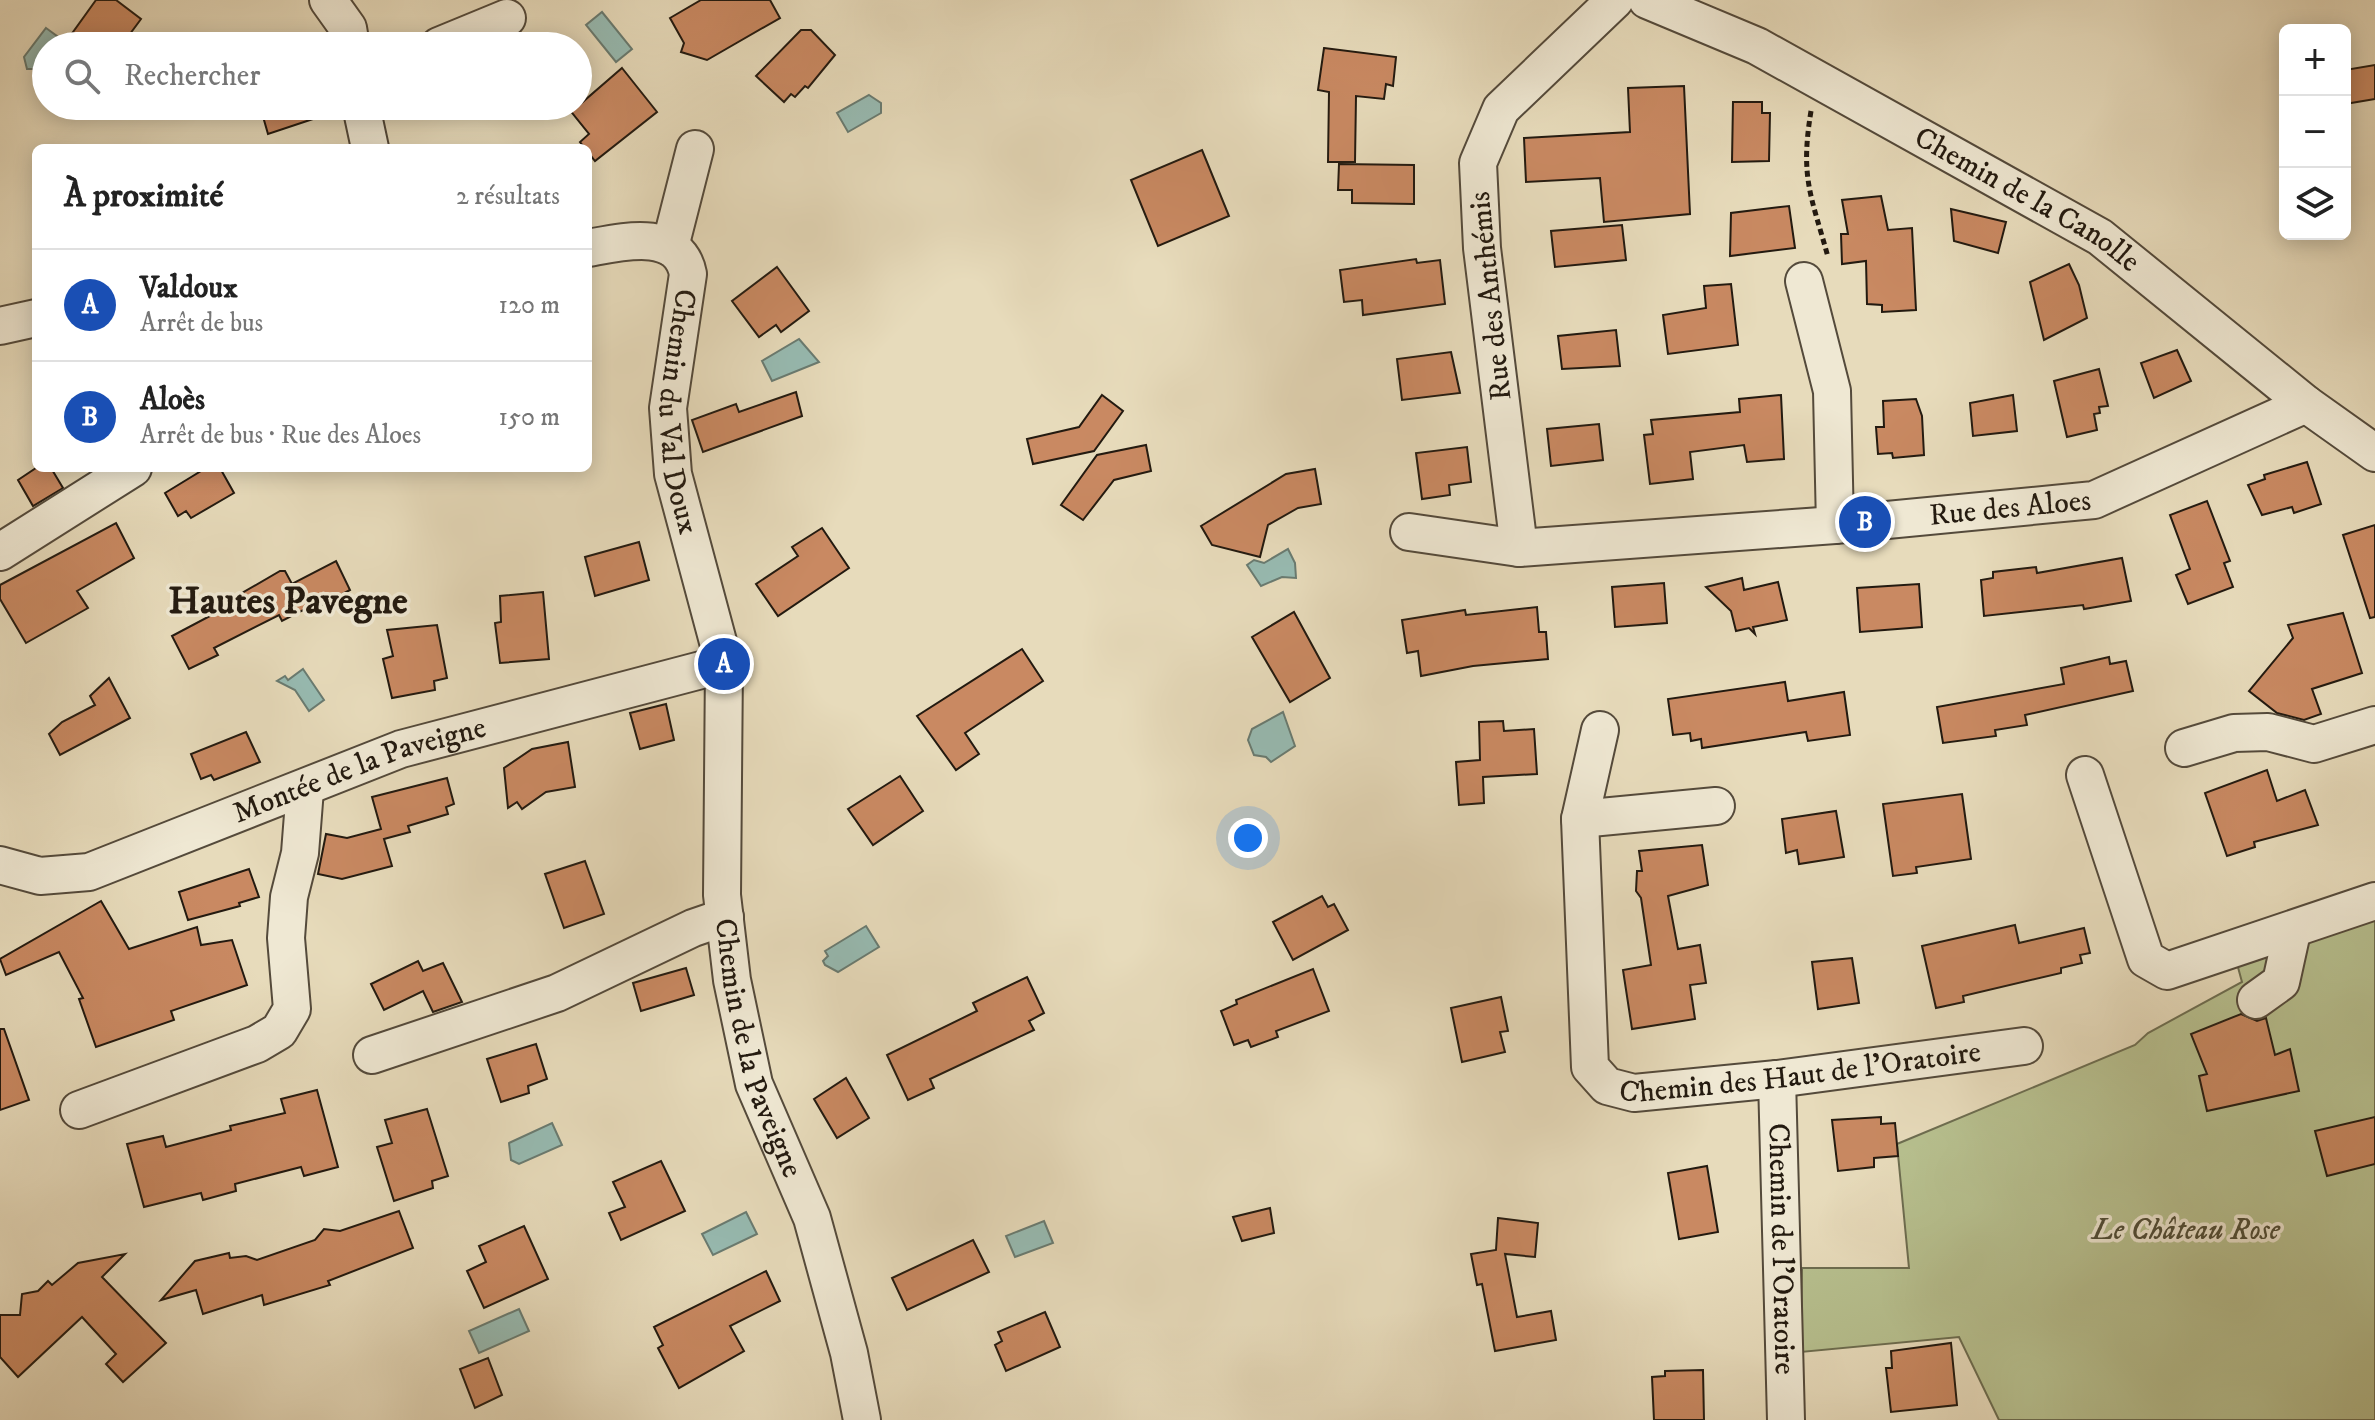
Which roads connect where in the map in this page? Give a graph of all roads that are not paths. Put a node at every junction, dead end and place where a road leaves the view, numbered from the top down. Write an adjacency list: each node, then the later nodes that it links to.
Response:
1 (328, 0): 5 (street)
2 (1615, 0): 20 (street, Rue des Anthémis)
3 (1647, 0): 15 (street, Chemin de la Canolle)
4 (507, 18): 6 (street)
5 (349, 32)
6 (473, 32)
7 (364, 120): 8 (street)
8 (369, 144)
9 (695, 149): 11 (street)
10 (592, 247): 11 (street, Chemin du Val Doux)
11 (670, 247): 22 (street, Chemin du Val Doux)
12 (1804, 281): 18 (street)
13 (32, 319): 14 (street)
14 (0, 326)
15 (2306, 404): 16 (street, Chemin de la Canolle); 18 (street, Rue des Aloes)
16 (2375, 453)
17 (127, 472): 21 (street)
18 (1835, 525): 20 (street, Rue des Aloes)
19 (1409, 532): 20 (street, Rue des Aloes)
20 (1519, 548)
21 (0, 552)
22 (724, 664): 27 (street, Montée de la Paveigne); 32 (street, Chemin de la Paveigne)
23 (2375, 725): 25 (street)
24 (1600, 730): 29 (street, Chemin des Haut de l'Oratoire)
25 (2184, 748)
26 (2085, 775): 33 (street)
27 (305, 789): 30 (street, Montée de la Paveigne); 38 (street)
28 (1716, 806): 29 (street)
29 (1580, 819): 37 (street, Chemin des Haut de l'Oratoire)
30 (0, 865)
31 (2375, 901): 33 (street)
32 (725, 917): 36 (street); 39 (street, Chemin de la Paveigne)
33 (2292, 932): 34 (street)
34 (2256, 1000)
35 (2024, 1046): 37 (street, Chemin des Haut de l'Oratoire)
36 (372, 1055)
37 (1777, 1079): 40 (street, Chemin de l'Oratoire)
38 (79, 1110)
39 (862, 1420)
40 (1786, 1420)

